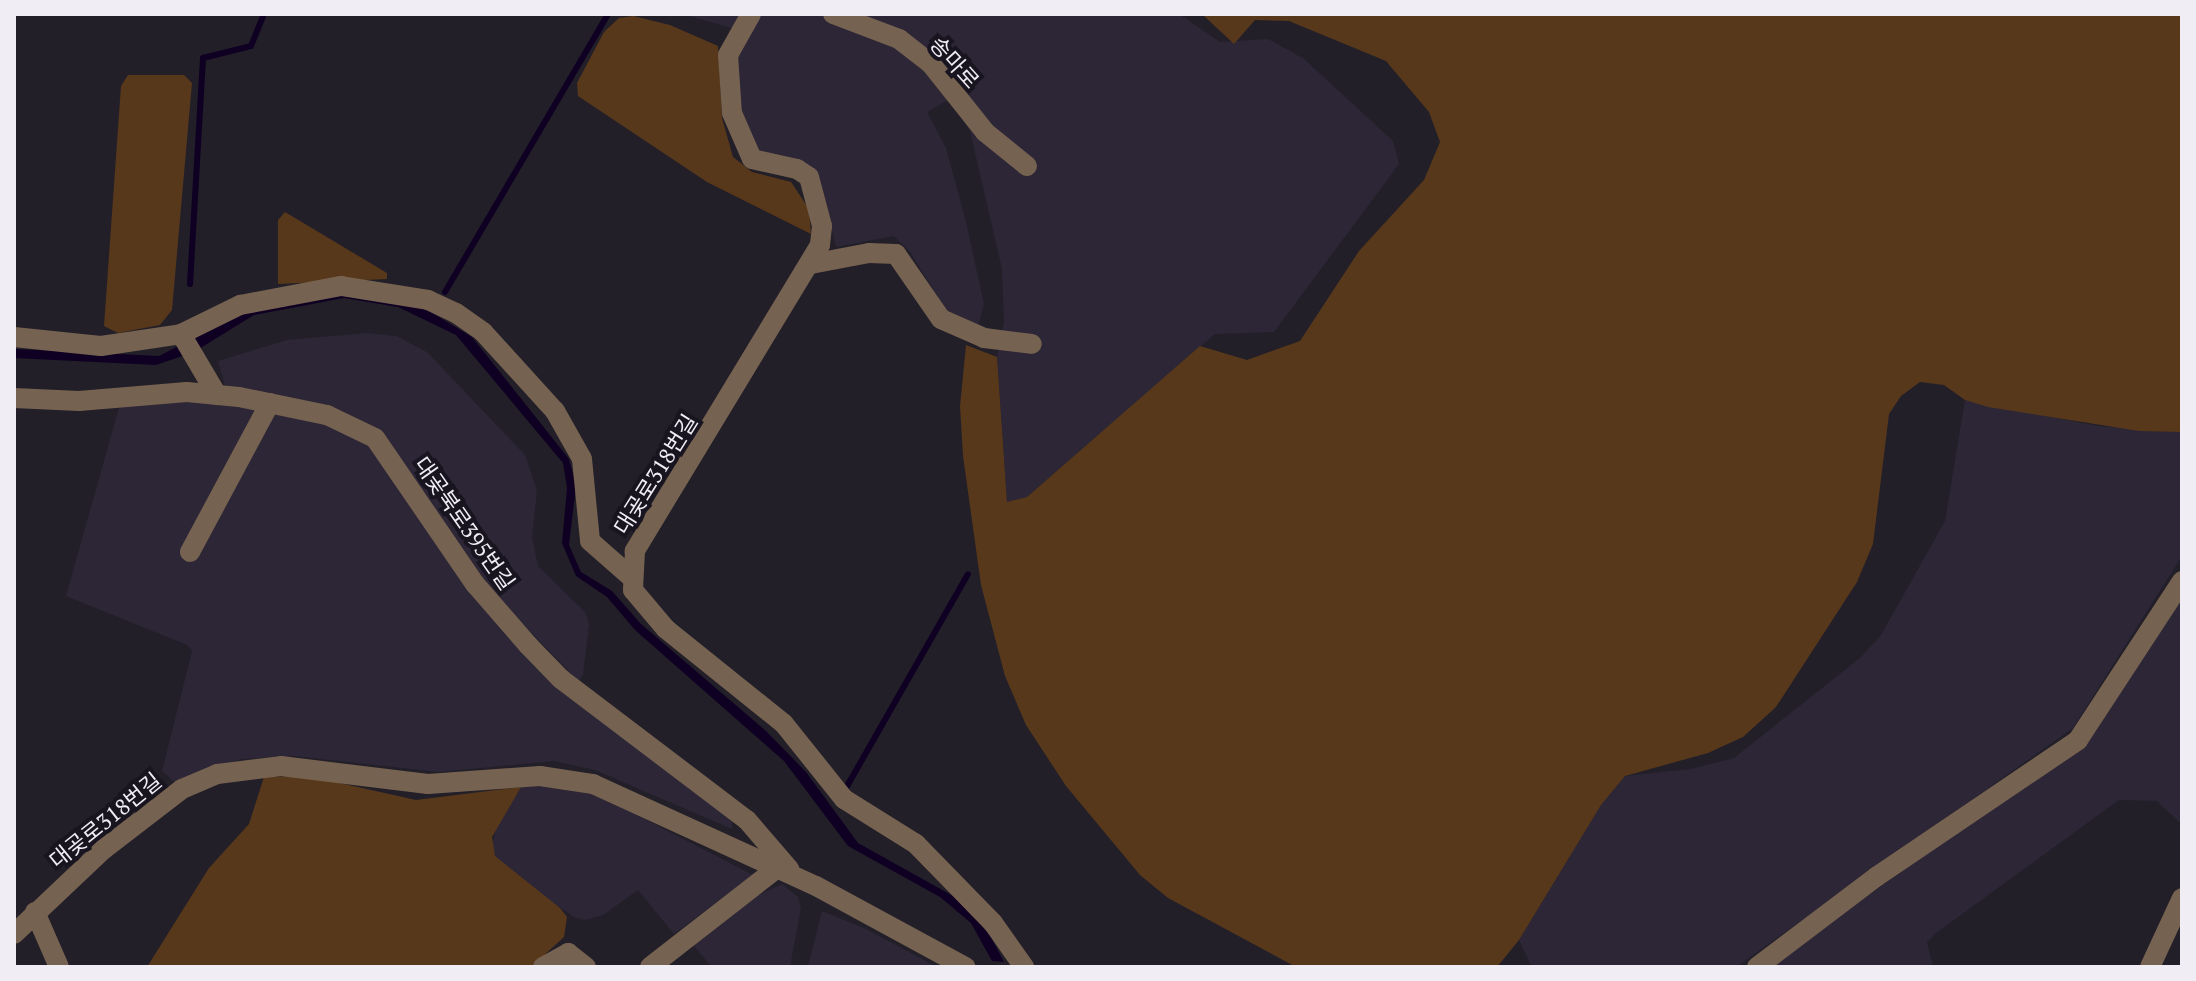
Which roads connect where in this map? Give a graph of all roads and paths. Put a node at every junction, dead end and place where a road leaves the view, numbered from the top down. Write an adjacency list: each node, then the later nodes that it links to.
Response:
1 (751, 14): 4 (street, 대곶로318번길)
2 (833, 14): 3 (street, 송마로)
3 (1027, 166)
4 (811, 264): 7 (street); 12 (street, 대곶로318번길)
5 (14, 337): 6 (street)
6 (183, 338): 8 (street); 12 (street)
7 (1032, 344)
8 (217, 395): 9 (street, 대곶북로395번길); 10 (street, 대곶북로395번길)
9 (14, 398)
10 (270, 403): 11 (street); 14 (street, 대곶북로395번길)
11 (190, 552)
12 (630, 576): 23 (street)
13 (2182, 581): 24 (street)
14 (786, 872): 16 (street, 대곶로318번길); 21 (street); 22 (street, 대곶로318번길)
15 (2182, 898): 25 (street)
16 (35, 912): 17 (street, 대곶로318번길); 18 (street)
17 (14, 934)
18 (59, 967)
19 (543, 967): 20 (street)
20 (586, 967)
21 (650, 967)
22 (965, 967)
23 (1024, 967)
24 (1757, 967)
25 (2150, 967)

